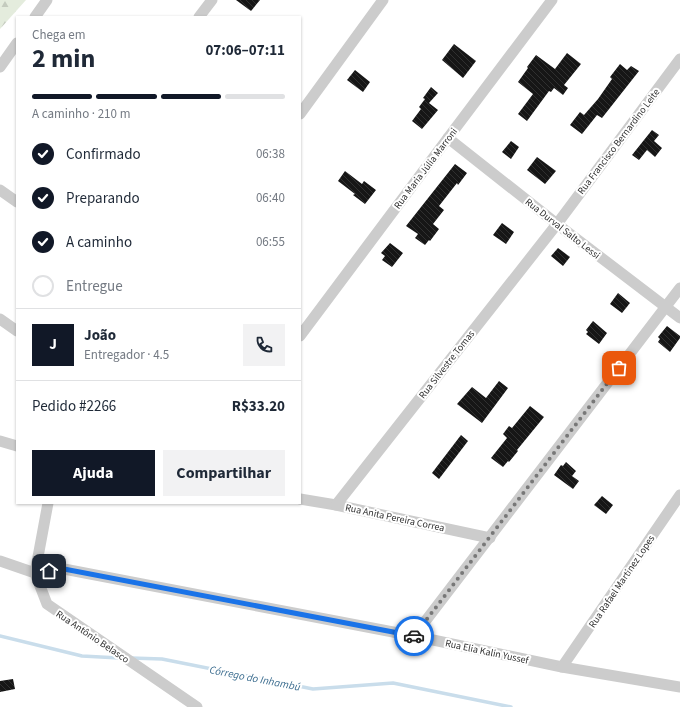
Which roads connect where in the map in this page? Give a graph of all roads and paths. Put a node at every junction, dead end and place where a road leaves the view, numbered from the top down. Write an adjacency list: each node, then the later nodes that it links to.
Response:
1 (47, 0): 5 (street)
2 (212, 0): 6 (street)
3 (383, 0): 10 (street)
4 (552, 0): 11 (street, Rua Maria Júlia Marroni)
5 (36, 16)
6 (200, 16)
7 (16, 44): 9 (street)
8 (680, 59): 14 (street, Rua Francisco Bernardino Leite)
9 (0, 67)
10 (301, 113)
11 (448, 138): 14 (street, Rua Durval Salto Lessi); 20 (street, Rua Maria Júlia Marroni)
12 (0, 190): 13 (street)
13 (16, 201)
14 (557, 224): 16 (street, Rua Durval Salto Lessi); 26 (street, Rua Silvestre Tomas)
15 (680, 288): 16 (street)
16 (666, 307): 17 (street, Rua Durval Salto Lessi); 27 (street)
17 (680, 318)
18 (0, 319): 19 (street)
19 (16, 330)
20 (301, 335)
21 (0, 441): 22 (street)
22 (16, 446)
23 (680, 495): 31 (street, Rua Rafael Martinez Lopes)
24 (301, 499): 26 (street, Rua Anita Pereira Correa)
25 (48, 504): 29 (street)
26 (336, 505): 27 (street, Rua Anita Pereira Correa)
27 (490, 538): 30 (street)
28 (0, 561): 29 (street)
29 (35, 573): 30 (street, Rua Elia Kalin Yussef); 33 (street, Rua Antônio Belasco)
30 (414, 636): 31 (street, Rua Elia Kalin Yussef)
31 (562, 667): 32 (street, Rua Elia Kalin Yussef)
32 (680, 687)
33 (197, 707)

